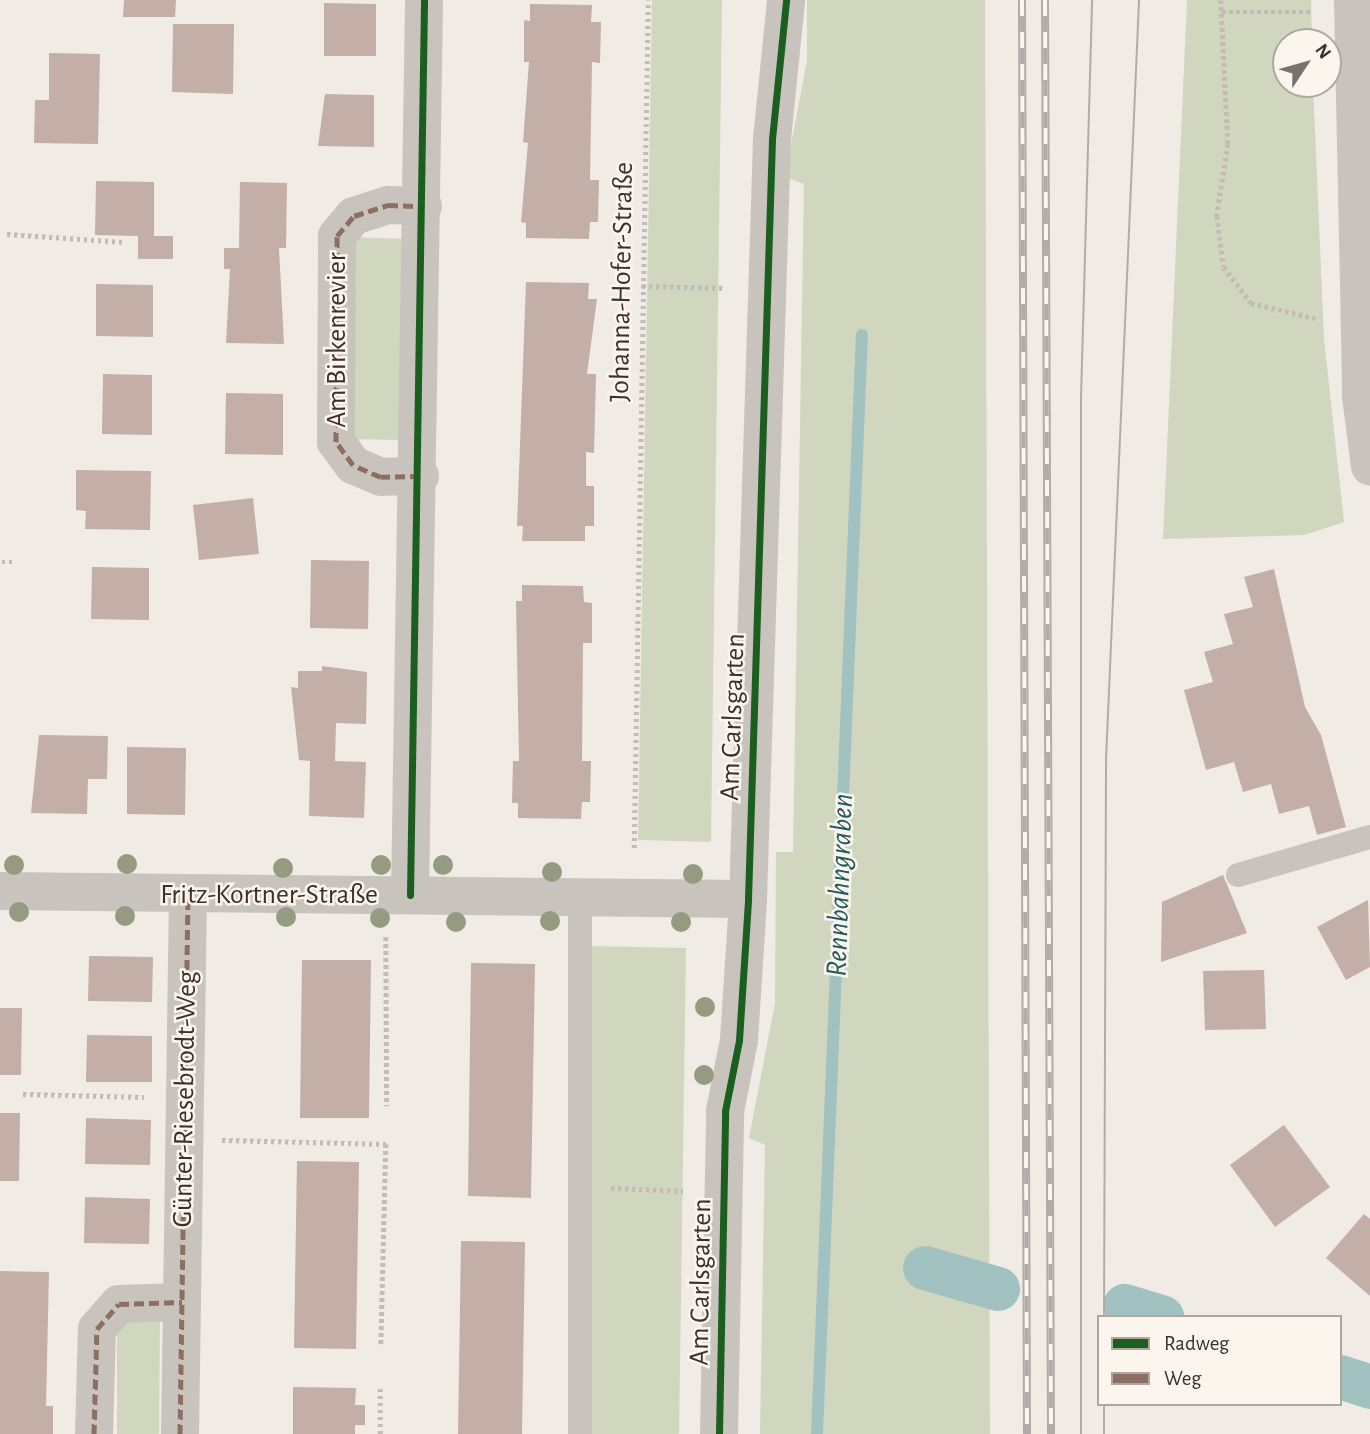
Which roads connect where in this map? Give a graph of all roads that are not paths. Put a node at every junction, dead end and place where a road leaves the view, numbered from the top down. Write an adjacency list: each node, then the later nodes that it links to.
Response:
1 (424, 0): 4 (street)
2 (786, 0): 13 (street, Am Carlsgarten)
3 (1336, 6): 5 (street)
4 (423, 206): 6 (street); 6 (street, Am Birkenrevier)
5 (1370, 466)
6 (420, 477): 11 (street)
7 (1370, 837): 8 (lane)
8 (1238, 875)
9 (0, 891): 10 (street, Fritz-Kortner-Straße)
10 (188, 895): 11 (street, Fritz-Kortner-Straße); 14 (street, Günter-Riesebrodt-Weg)
11 (410, 895): 12 (street, Fritz-Kortner-Straße)
12 (580, 897): 13 (street, Fritz-Kortner-Straße); 17 (lane)
13 (748, 899): 18 (street, Am Carlsgarten)
14 (182, 1302): 15 (street); 16 (street, Günter-Riesebrodt-Weg)
15 (94, 1434)
16 (180, 1434)
17 (580, 1434)
18 (719, 1434)

